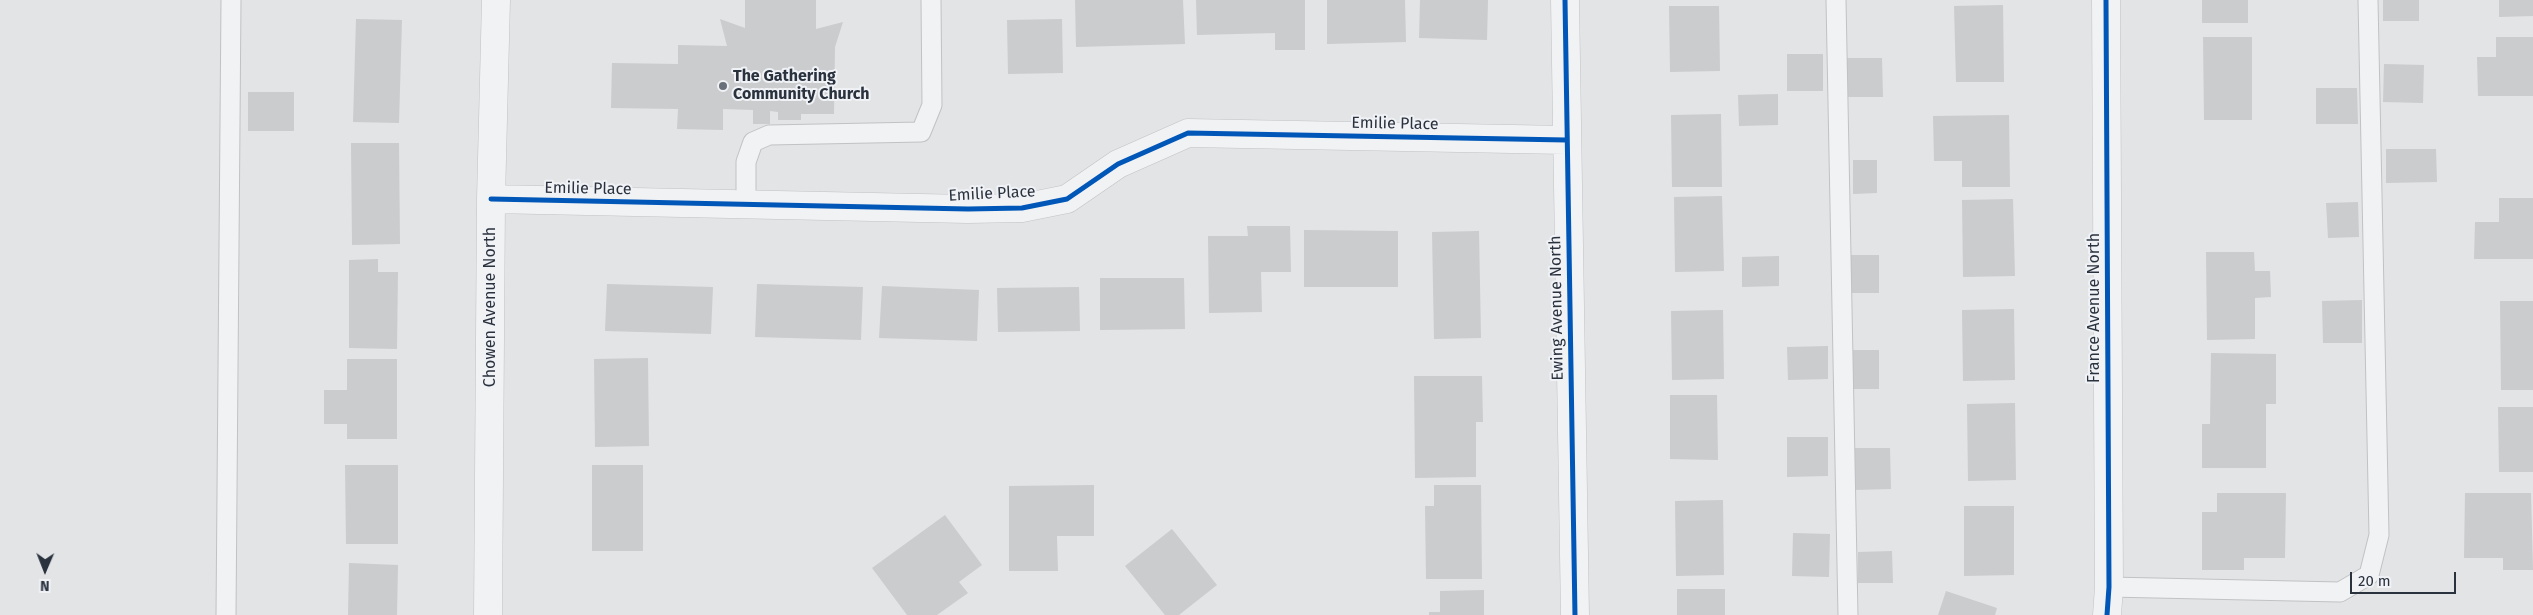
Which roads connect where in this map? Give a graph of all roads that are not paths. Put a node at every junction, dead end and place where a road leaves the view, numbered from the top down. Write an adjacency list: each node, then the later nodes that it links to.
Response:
1 (232, 0): 12 (lane)
2 (496, 0): 9 (street, Chowen Avenue North)
3 (931, 0): 10 (lane)
4 (1565, 0): 8 (street, Ewing Avenue North)
5 (1836, 0): 15 (lane)
6 (2106, 0): 11 (street, France Avenue North)
7 (2368, 0): 11 (lane)
8 (1566, 140): 10 (street, Emilie Place); 14 (street, Ewing Avenue North)
9 (492, 199): 10 (street, Emilie Place); 13 (street, Chowen Avenue North)
10 (746, 204)
11 (2109, 586): 16 (street, France Avenue North)
12 (226, 615)
13 (488, 615)
14 (1575, 615)
15 (1848, 615)
16 (2107, 615)

